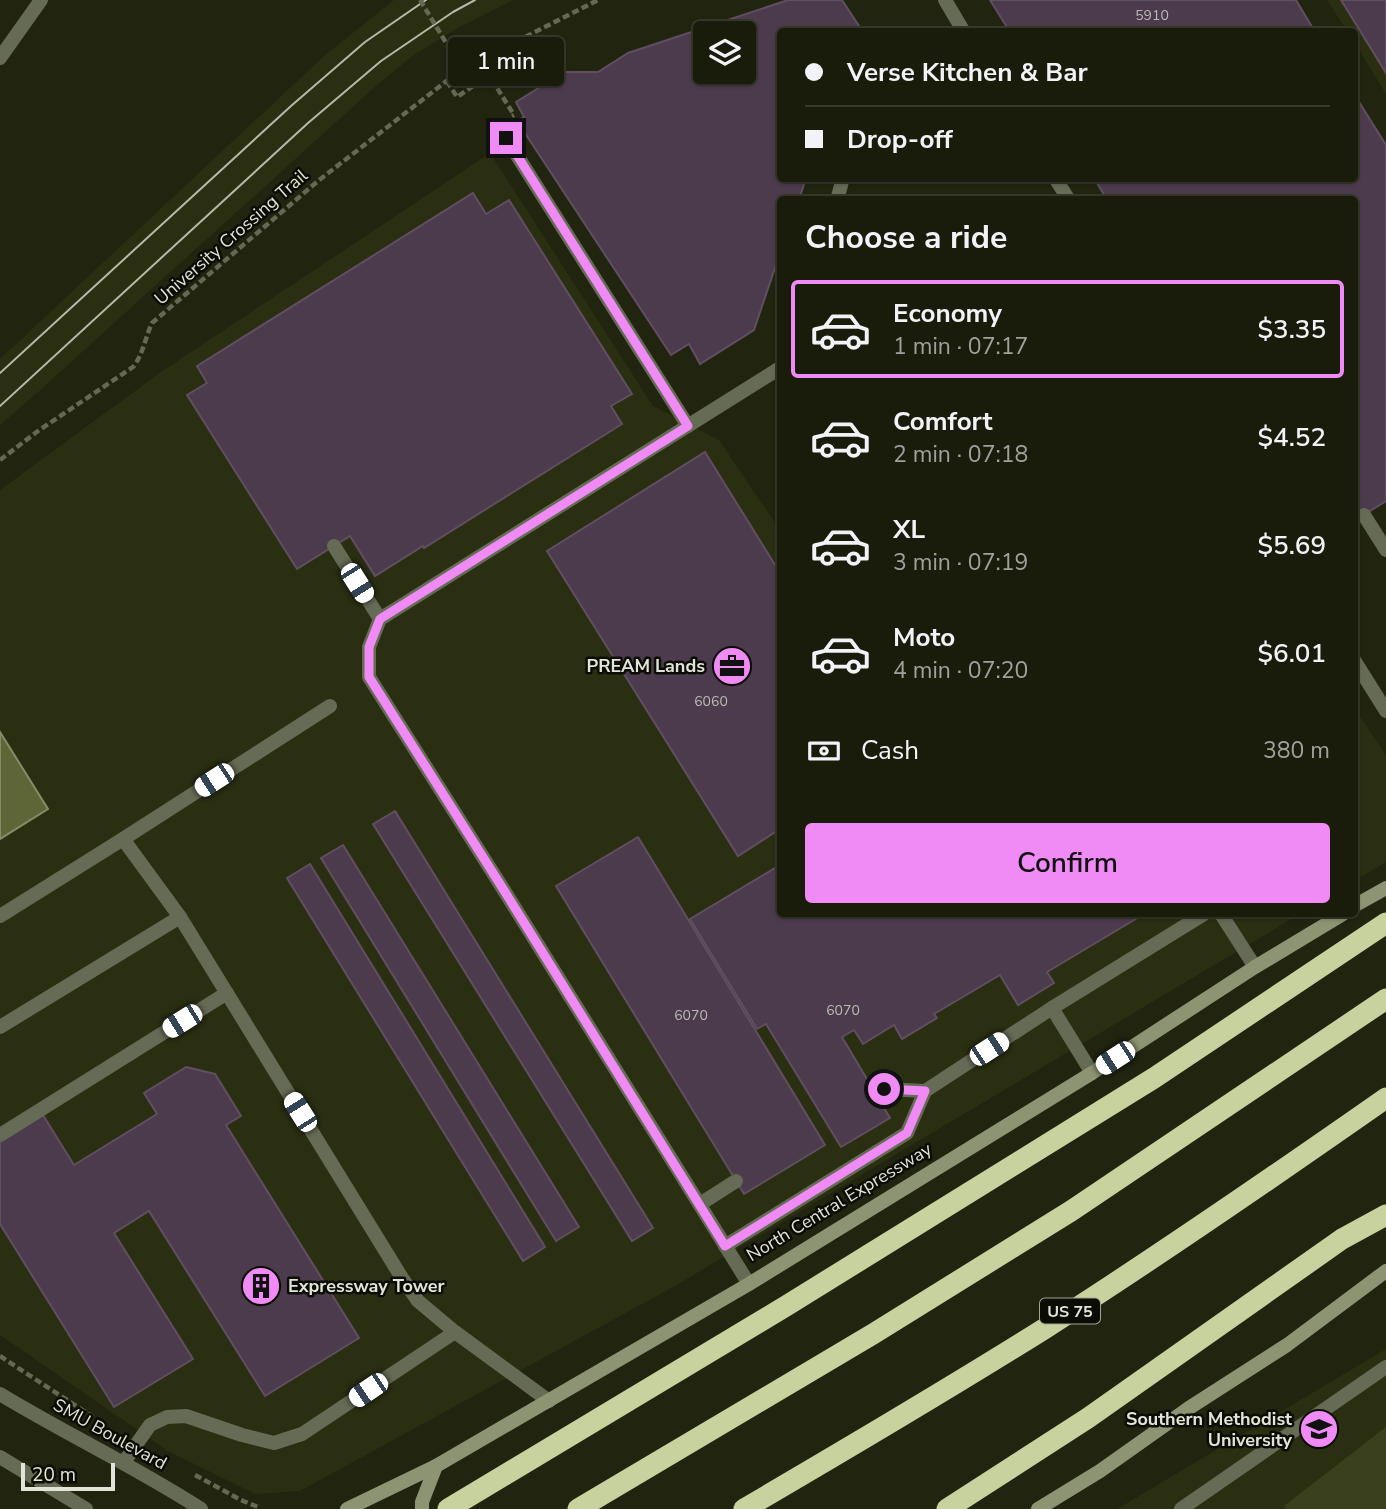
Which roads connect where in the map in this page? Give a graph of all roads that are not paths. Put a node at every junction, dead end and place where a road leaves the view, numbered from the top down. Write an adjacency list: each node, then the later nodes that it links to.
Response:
1 (40, 0): 4 (street)
2 (945, 0): 3 (street)
3 (962, 28)
4 (0, 58)
5 (506, 138): 7 (street)
6 (777, 370): 7 (street)
7 (688, 426): 11 (street)
8 (1364, 514): 10 (street)
9 (334, 547): 11 (street)
10 (1386, 550)
11 (380, 619): 35 (street)
12 (1358, 666): 14 (street)
13 (330, 706): 15 (street)
14 (1386, 711)
15 (123, 839): 18 (street); 19 (street)
16 (1386, 888): 17 (main road)
17 (1358, 904)
18 (0, 916)
19 (180, 917): 25 (street); 28 (street)
20 (1199, 917): 27 (street)
21 (1223, 917): 24 (street)
22 (1338, 917): 24 (main road, North Central Expressway)
23 (1386, 923): 51 (highway)
24 (1255, 967): 29 (main road, North Central Expressway)
25 (227, 993): 33 (street); 40 (street)
26 (1386, 999): 52 (highway)
27 (1052, 1007): 29 (street); 30 (street)
28 (0, 1027)
29 (1092, 1073): 39 (main road, North Central Expressway)
30 (925, 1091): 31 (street); 37 (street)
31 (876, 1094)
32 (1386, 1098): 53 (highway, US 75)
33 (0, 1135)
34 (736, 1181): 35 (street)
35 (700, 1204): 37 (street)
36 (1386, 1214): 54 (highway)
37 (725, 1246): 39 (street)
38 (1386, 1271): 55 (main road)
39 (748, 1284): 43 (main road, North Central Expressway)
40 (455, 1332): 43 (street); 45 (street)
41 (1386, 1367): 56 (street)
42 (0, 1394): 45 (street, SMU Boulevard)
43 (549, 1401): 46 (main road, North Central Expressway)
44 (0, 1457): 48 (street)
45 (124, 1462): 49 (street, SMU Boulevard)
46 (436, 1466): 47 (main road); 50 (main road, North Central Expressway)
47 (422, 1506)
48 (86, 1509)
49 (201, 1509)
50 (346, 1509)
51 (448, 1509)
52 (578, 1509)
53 (744, 1509)
54 (947, 1509)
55 (1038, 1509)
56 (1181, 1509)

